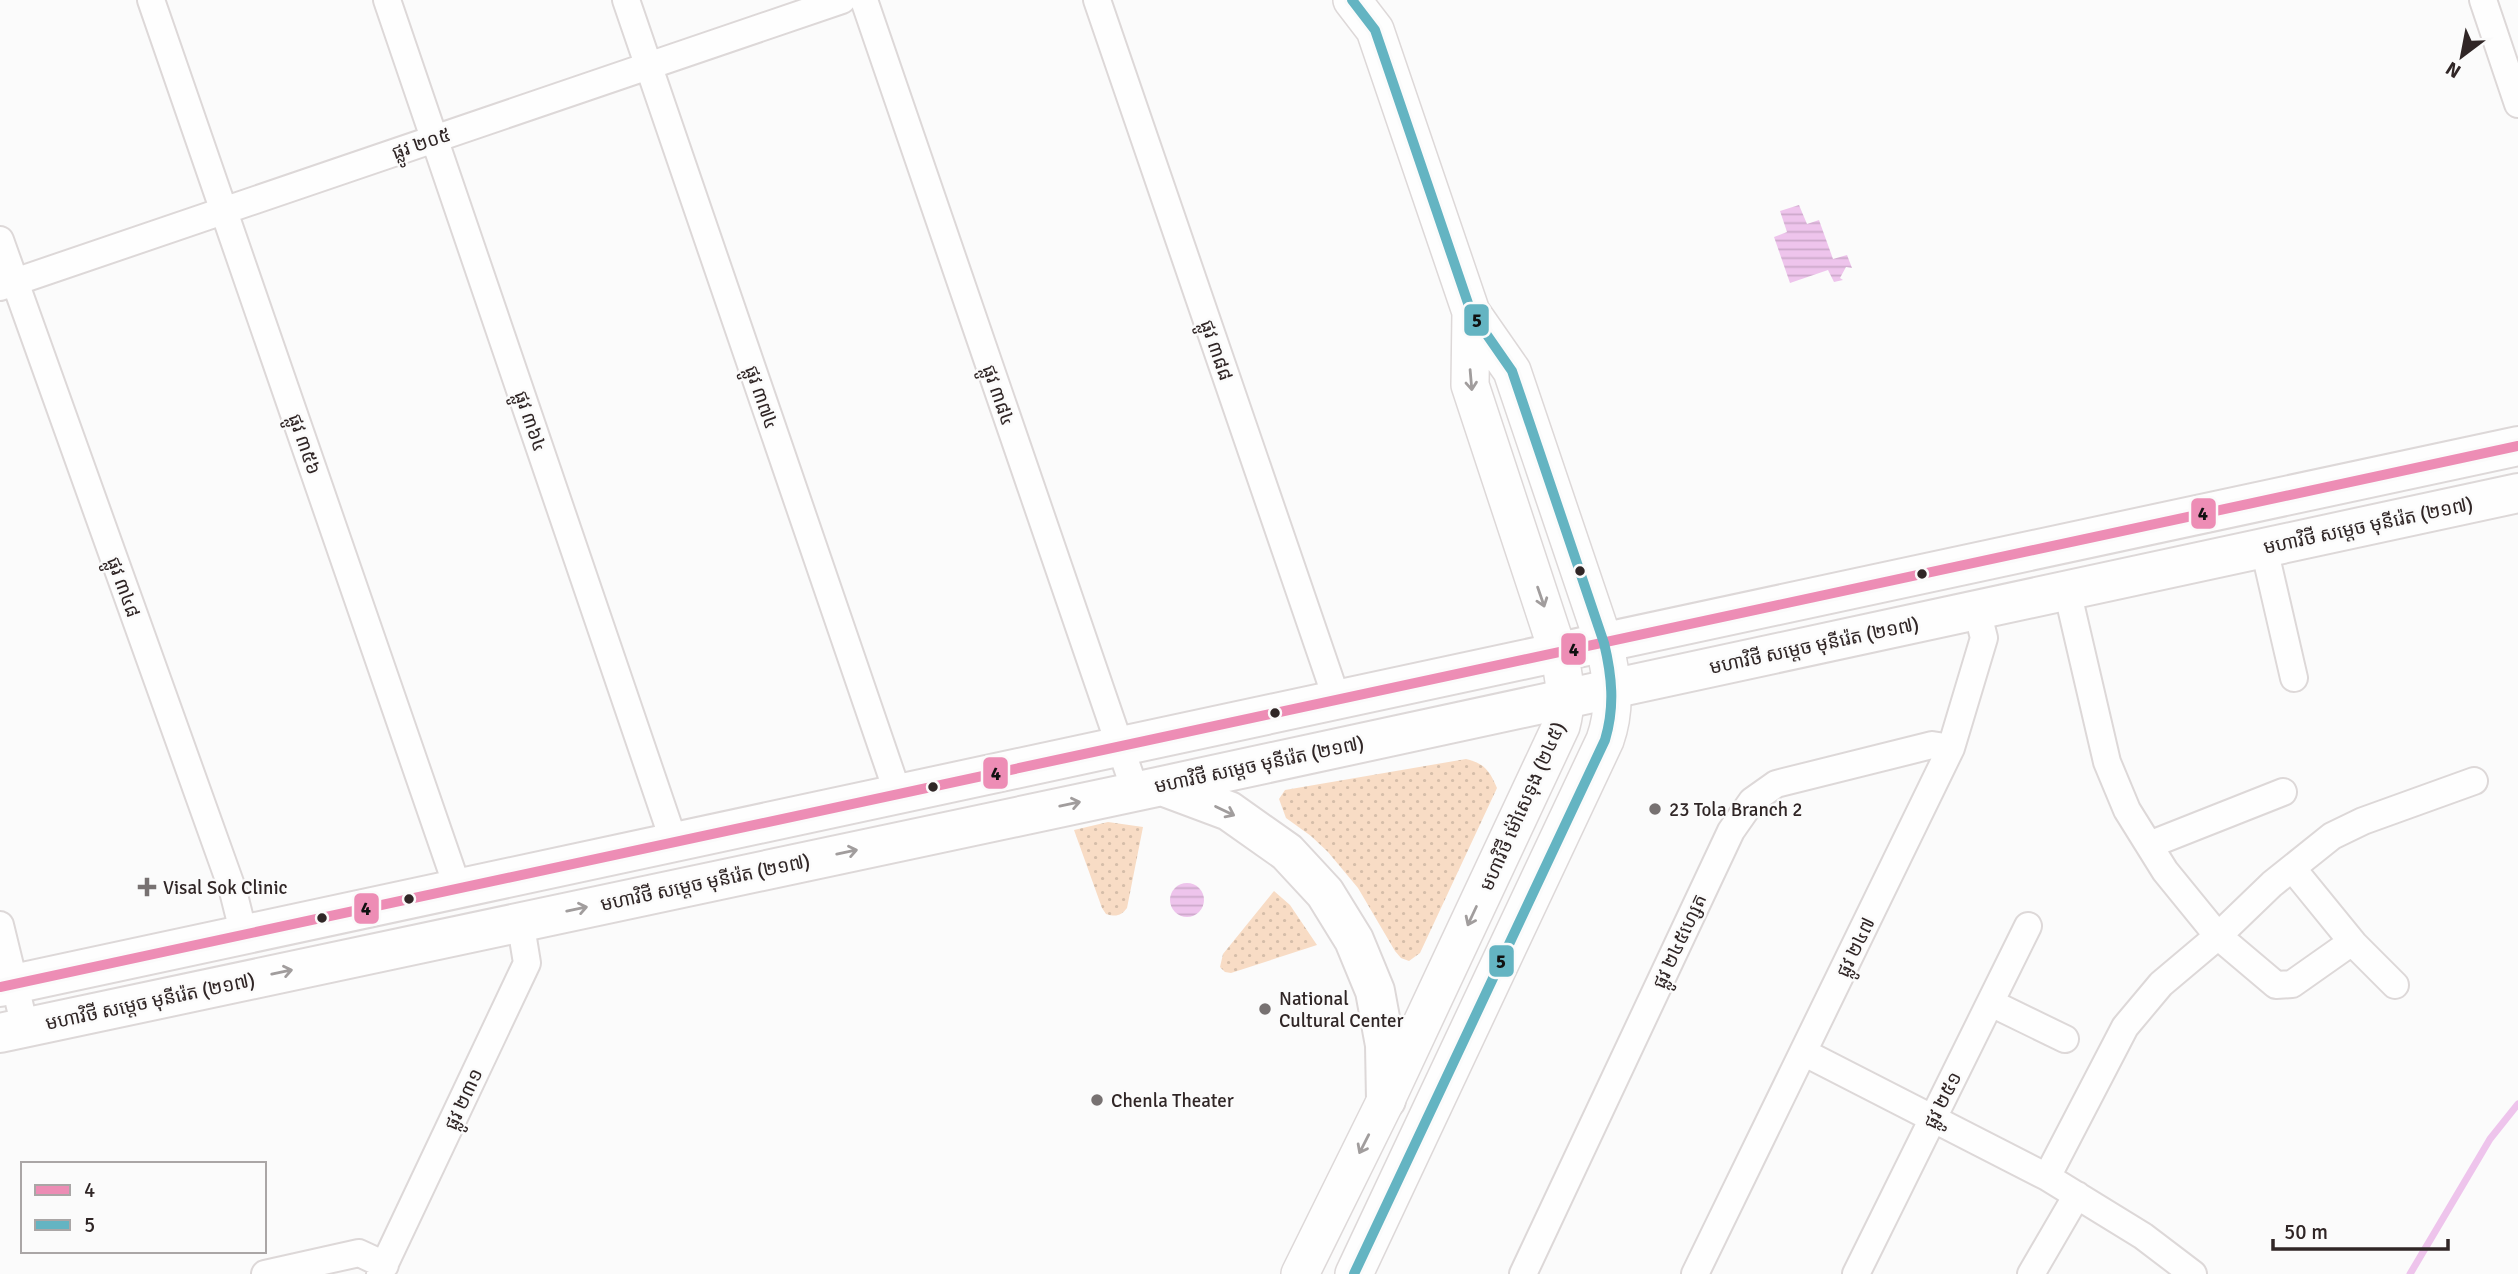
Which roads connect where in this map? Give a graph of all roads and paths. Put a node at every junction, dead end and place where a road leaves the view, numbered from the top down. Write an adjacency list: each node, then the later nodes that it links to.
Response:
1 (151, 0): 13 (street, ផ្លូវ ៣៥៦)
2 (387, 0): 12 (street, ផ្លូវ ៣៦៤)
3 (626, 0): 10 (street, ផ្លូវ ៣៧៤)
4 (842, 0): 10 (street, ផ្លូវ ២០៥)
5 (864, 0): 28 (street, ផ្លូវ ៣៨៤)
6 (1097, 0): 27 (street, ផ្លូវ ៣៨៨)
7 (1352, 0): 9 (main road, មហាវិថី ម៉ៅសេទុង (២៤៥))
8 (2483, 0): 11 (street)
9 (1375, 15): 16 (main road, មហាវិថី ម៉ៅសេទុង (២៤៥))
10 (649, 66): 12 (street, ផ្លូវ ២០៥); 33 (street, ផ្លូវ ៣៧៤)
11 (2518, 104)
12 (435, 139): 13 (street, ផ្លូវ ២០៥); 34 (street, ផ្លូវ ៣៦៤)
13 (224, 211): 15 (street, ផ្លូវ ២០៥); 37 (street, ផ្លូវ ៣៥៦)
14 (0, 240): 15 (street, ផ្លូវ ៣៤៨)
15 (7, 285): 41 (street, ផ្លូវ ៣៤៨)
16 (1471, 312): 22 (main road, មហាវិថី ម៉ៅសេទុង (២៤៥)); 23 (main road, មហាវិថី ម៉ៅសេទុង (២៤៥), one-way to 23)
17 (2518, 446): 22 (main road)
18 (2518, 493): 19 (main road, មហាវិថី សម្តេច មុនីរ៉េត (២១៧))
19 (2263, 548): 20 (main road, មហាវិថី សម្តេច មុនីរ៉េត (២១៧)); 24 (street)
20 (2067, 590): 21 (main road, មហាវិថី សម្តេច មុនីរ៉េត (២១៧)); 35 (street)
21 (1977, 610): 25 (main road, មហាវិថី សម្តេច មុនីរ៉េត (២១៧)); 29 (street, ផ្លូវ ២៤៧)
22 (1605, 643): 23 (main road); 25 (main road, មហាវិថី ម៉ៅសេទុង (២៤៥))
23 (1558, 652): 26 (main road, មហាវិថី ម៉ៅសេទុង (២៤៥)); 27 (main road)
24 (2294, 678)
25 (1613, 687): 26 (main road, មហាវិថី សម្តេច មុនីរ៉េត (២១៧)); 57 (main road, មហាវិថី ម៉ៅសេទុង (២៤៥))
26 (1566, 697): 31 (main road, មហាវិថី សម្តេច មុនីរ៉េត (២១៧)); 50 (main road, មហាវិថី ម៉ៅសេទុង (២៤៥), one-way to 50)
27 (1337, 700): 28 (main road)
28 (1120, 746): 31 (street, ផ្លូវ ៣៨៤); 33 (main road)
29 (1951, 748): 49 (street, ផ្លូវ ២៤៧); 58 (street, ផ្លូវ ២៤៥ហ្សេត)
30 (2474, 781): 36 (street)
31 (1149, 788): 38 (main road, មហាវិថី សម្តេច មុនីរ៉េត (២១៧), one-way to 31); 50 (main road, one-way to 50)
32 (2283, 792): 35 (street)
33 (898, 794): 34 (main road)
34 (674, 842): 37 (main road)
35 (2149, 845): 42 (street)
36 (2292, 868): 42 (street); 43 (street)
37 (458, 889): 41 (main road)
38 (520, 920): 47 (main road, មហាវិថី សម្តេច មុនីរ៉េត (២១៧), one-way to 38); 54 (street, ផ្លូវ ២៣១)
39 (0, 925): 45 (street)
40 (2028, 926): 46 (street, ផ្លូវ ២៥១)
41 (244, 935): 45 (main road)
42 (2218, 936): 43 (street); 52 (street)
43 (2354, 944): 44 (street)
44 (2395, 985)
45 (8, 986): 47 (street)
46 (1991, 1003): 48 (street); 51 (street, ផ្លូវ ២៥១)
47 (13, 1030)
48 (2065, 1039)
49 (1803, 1052): 51 (street); 59 (street, ផ្លូវ ២៤៧)
50 (1386, 1100): 56 (main road, មហាវិថី ម៉ៅសេទុង (២៤៥), one-way to 56)
51 (1932, 1118): 52 (street); 60 (street, ផ្លូវ ២៥១)
52 (2047, 1177): 53 (street)
53 (2077, 1195): 61 (street); 62 (street)
54 (382, 1269): 55 (street)
55 (265, 1274)
56 (1300, 1274)
57 (1354, 1274)
58 (1523, 1274)
59 (1695, 1274)
60 (1856, 1274)
61 (2031, 1274)
62 (2193, 1274)

